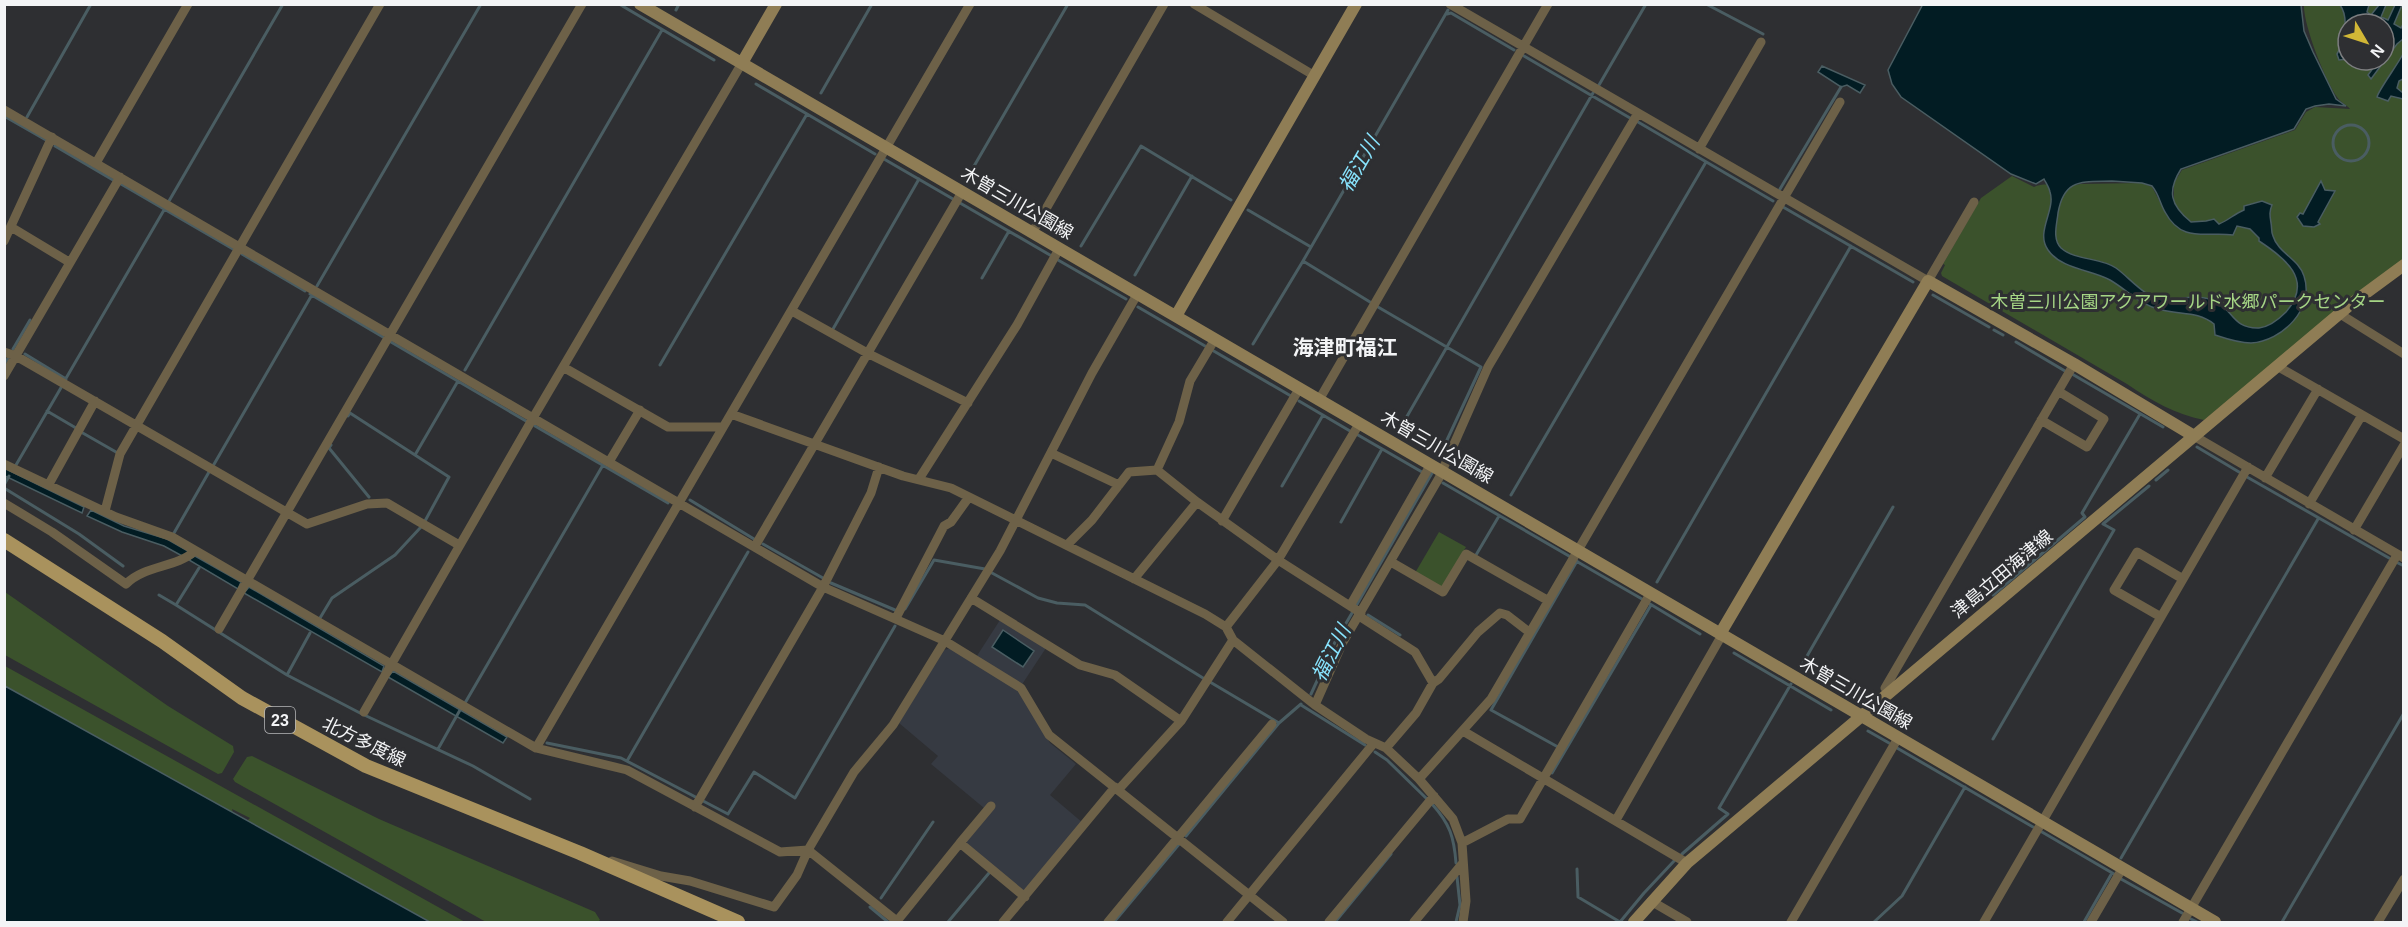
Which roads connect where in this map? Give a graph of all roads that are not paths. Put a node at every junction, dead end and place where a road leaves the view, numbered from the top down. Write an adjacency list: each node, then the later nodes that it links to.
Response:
1 (188, 4): 22 (street)
2 (381, 4): 30 (street)
3 (582, 4): 39 (street)
4 (640, 4): 14 (main road, 木曽三川公園線)
5 (776, 4): 14 (main road)
6 (970, 4): 20 (street)
7 (1164, 4): 28 (street)
8 (1194, 4): 15 (street)
9 (1356, 4): 15 (main road)
10 (1450, 4): 13 (street)
11 (1548, 4): 13 (street)
12 (1761, 42): 21 (street)
13 (1523, 47): 18 (street); 52 (street)
14 (742, 63): 20 (main road, 木曽三川公園線); 47 (street)
15 (1315, 76): 38 (main road)
16 (1840, 102): 25 (street)
17 (4, 110): 19 (street)
18 (1638, 113): 21 (street); 74 (street)
19 (52, 137): 22 (street); 27 (street)
20 (886, 148): 24 (main road, 木曽三川公園線); 36 (street)
21 (1699, 149): 25 (street)
22 (96, 163): 23 (street)
23 (120, 177): 30 (street); 32 (street)
24 (962, 192): 28 (main road, 木曽三川公園線); 42 (street)
25 (1784, 198): 34 (street); 93 (street)
26 (1974, 202): 34 (street)
27 (11, 227): 29 (street); 32 (street)
28 (1032, 233): 31 (main road, 木曽三川公園線)
29 (4, 241)
30 (240, 246): 39 (street); 60 (street)
31 (1059, 249): 35 (main road, 木曽三川公園線); 54 (street)
32 (69, 262): 44 (street)
33 (2403, 265): 37 (main road, 津島立田海津線)
34 (1928, 281): 45 (main road); 112 (main road)
35 (1138, 293): 38 (main road, 木曽三川公園線); 67 (street)
36 (792, 311): 42 (street); 56 (street)
37 (2340, 314): 43 (street); 46 (main road, 津島立田海津線)
38 (1176, 316): 40 (main road, 木曽三川公園線)
39 (391, 334): 58 (street); 85 (street)
40 (1215, 339): 49 (main road, 木曽三川公園線); 73 (street)
41 (4, 352): 44 (street)
42 (869, 354): 54 (street); 65 (street)
43 (2403, 354)
44 (16, 356): 48 (street); 53 (street)
45 (2074, 364): 51 (street); 63 (main road)
46 (2277, 366): 50 (street); 63 (main road, 津島立田海津線)
47 (563, 367): 55 (street); 58 (street)
48 (4, 376)
49 (1299, 389): 52 (main road, 木曽三川公園線); 87 (street)
50 (2318, 389): 57 (street); 76 (street)
51 (2058, 391): 59 (street); 59 (street)
52 (1319, 400): 61 (main road, 木曽三川公園線)
53 (95, 401): 60 (street); 77 (street)
54 (968, 403): 75 (street)
55 (640, 410): 62 (street); 68 (street)
56 (731, 414): 62 (street); 65 (street)
57 (2362, 415): 64 (street); 83 (street)
58 (533, 418): 68 (street); 90 (street)
59 (2041, 420): 117 (street)
60 (137, 424): 84 (street); 85 (street)
61 (1359, 424): 70 (main road, 木曽三川公園線); 96 (street)
62 (723, 428): 82 (street)
63 (2194, 436): 72 (street); 117 (main road, 津島立田海津線)
64 (2403, 439)
65 (815, 445): 71 (street); 92 (street)
66 (2403, 445): 88 (street)
67 (1051, 453): 78 (street); 86 (street)
68 (609, 462): 82 (street)
69 (4, 464): 77 (street)
70 (1431, 464): 74 (main road, 木曽三川公園線); 105 (street)
71 (879, 467): 75 (street); 101 (street)
72 (2248, 468): 76 (street); 99 (street)
73 (1157, 470): 78 (street); 80 (street)
74 (1443, 471): 93 (main road, 木曽三川公園線); 97 (street)
75 (919, 478): 79 (street)
76 (2265, 478): 83 (street)
77 (49, 484): 84 (street)
78 (1119, 485): 91 (street)
79 (969, 497): 86 (street); 108 (street)
80 (1197, 502): 87 (street); 98 (street)
81 (4, 503): 94 (street)
82 (679, 503): 92 (street); 126 (street)
83 (2309, 504): 88 (street)
84 (105, 511): 94 (street)
85 (287, 513): 90 (street); 100 (street)
86 (1017, 520): 91 (street); 103 (street)
87 (1222, 521): 96 (street)
88 (2354, 530): 95 (street)
89 (4, 540): 140 (main road, 北方多度線 / 23)
90 (459, 545): 115 (street)
91 (1067, 545): 98 (street)
92 (755, 546): 101 (street)
93 (1578, 550): 102 (main road, 木曽三川公園線); 104 (street)
94 (195, 551): 100 (street)
95 (2401, 554): 148 (street)
96 (1278, 560): 105 (street); 109 (street)
97 (1391, 562): 104 (street); 106 (street)
98 (1134, 579): 109 (street)
99 (2183, 579): 107 (street); 107 (street)
100 (246, 581): 110 (street); 115 (street)
101 (823, 587): 108 (street); 132 (street)
102 (1650, 594): 112 (main road, 木曽三川公園線); 128 (street)
103 (971, 598): 114 (street); 121 (street)
104 (1547, 600): 111 (street)
105 (1350, 606): 106 (street)
106 (1360, 614): 116 (street); 118 (street)
107 (2161, 617): 135 (street)
108 (896, 618): 114 (street)
109 (1226, 627): 113 (street)
110 (219, 629)
111 (1529, 632): 116 (street); 123 (street)
112 (1721, 634): 120 (main road, 木曽三川公園線); 134 (street)
113 (1233, 640): 118 (street); 121 (street)
114 (945, 641): 130 (street); 139 (street)
115 (389, 665): 119 (street); 126 (street)
116 (1433, 683): 127 (street)
117 (1889, 693): 120 (main road, 津島立田海津線)
118 (1315, 705): 125 (street)
119 (364, 712)
120 (1860, 716): 124 (main road, 木曽三川公園線); 142 (main road, 津島立田海津線)
121 (1181, 721): 130 (street)
122 (1272, 724): 136 (street)
123 (1463, 731): 128 (street); 129 (street)
124 (1898, 738): 135 (main road, 木曽三川公園線); 160 (street)
125 (1374, 743): 127 (street); 145 (street)
126 (536, 748): 132 (street)
127 (1386, 748): 129 (street)
128 (1543, 778): 134 (street); 138 (street)
129 (1419, 779): 131 (street)
130 (1117, 788): 136 (street); 146 (street)
131 (1434, 796): 138 (street); 155 (street)
132 (698, 802): 139 (street)
133 (991, 806): 137 (street)
134 (1616, 820): 142 (street)
135 (2042, 822): 143 (main road, 木曽三川公園線); 161 (street)
136 (1178, 838): 145 (street); 152 (street)
137 (960, 843): 146 (street); 150 (street)
138 (1462, 843): 141 (street)
139 (808, 850): 140 (street); 150 (street)
140 (580, 854): 149 (main road, 北方多度線 / 23)
141 (1463, 863): 156 (street); 157 (street)
142 (1687, 863): 147 (main road, 津島立田海津線)
143 (2122, 869): 148 (main road, 木曽三川公園線); 162 (street)
144 (2403, 879): 165 (street)
145 (1250, 895): 153 (street); 154 (street)
146 (1024, 897): 151 (street)
147 (1651, 901): 158 (main road, 津島立田海津線); 159 (street)
148 (2191, 909): 163 (street); 164 (main road, 木曽三川公園線)
149 (738, 922)
150 (897, 922)
151 (1003, 922)
152 (1108, 922)
153 (1227, 922)
154 (1283, 922)
155 (1329, 922)
156 (1414, 922)
157 (1463, 922)
158 (1634, 922)
159 (1687, 922)
160 (1791, 922)
161 (1984, 922)
162 (2091, 922)
163 (2183, 922)
164 (2215, 922)
165 (2378, 922)

